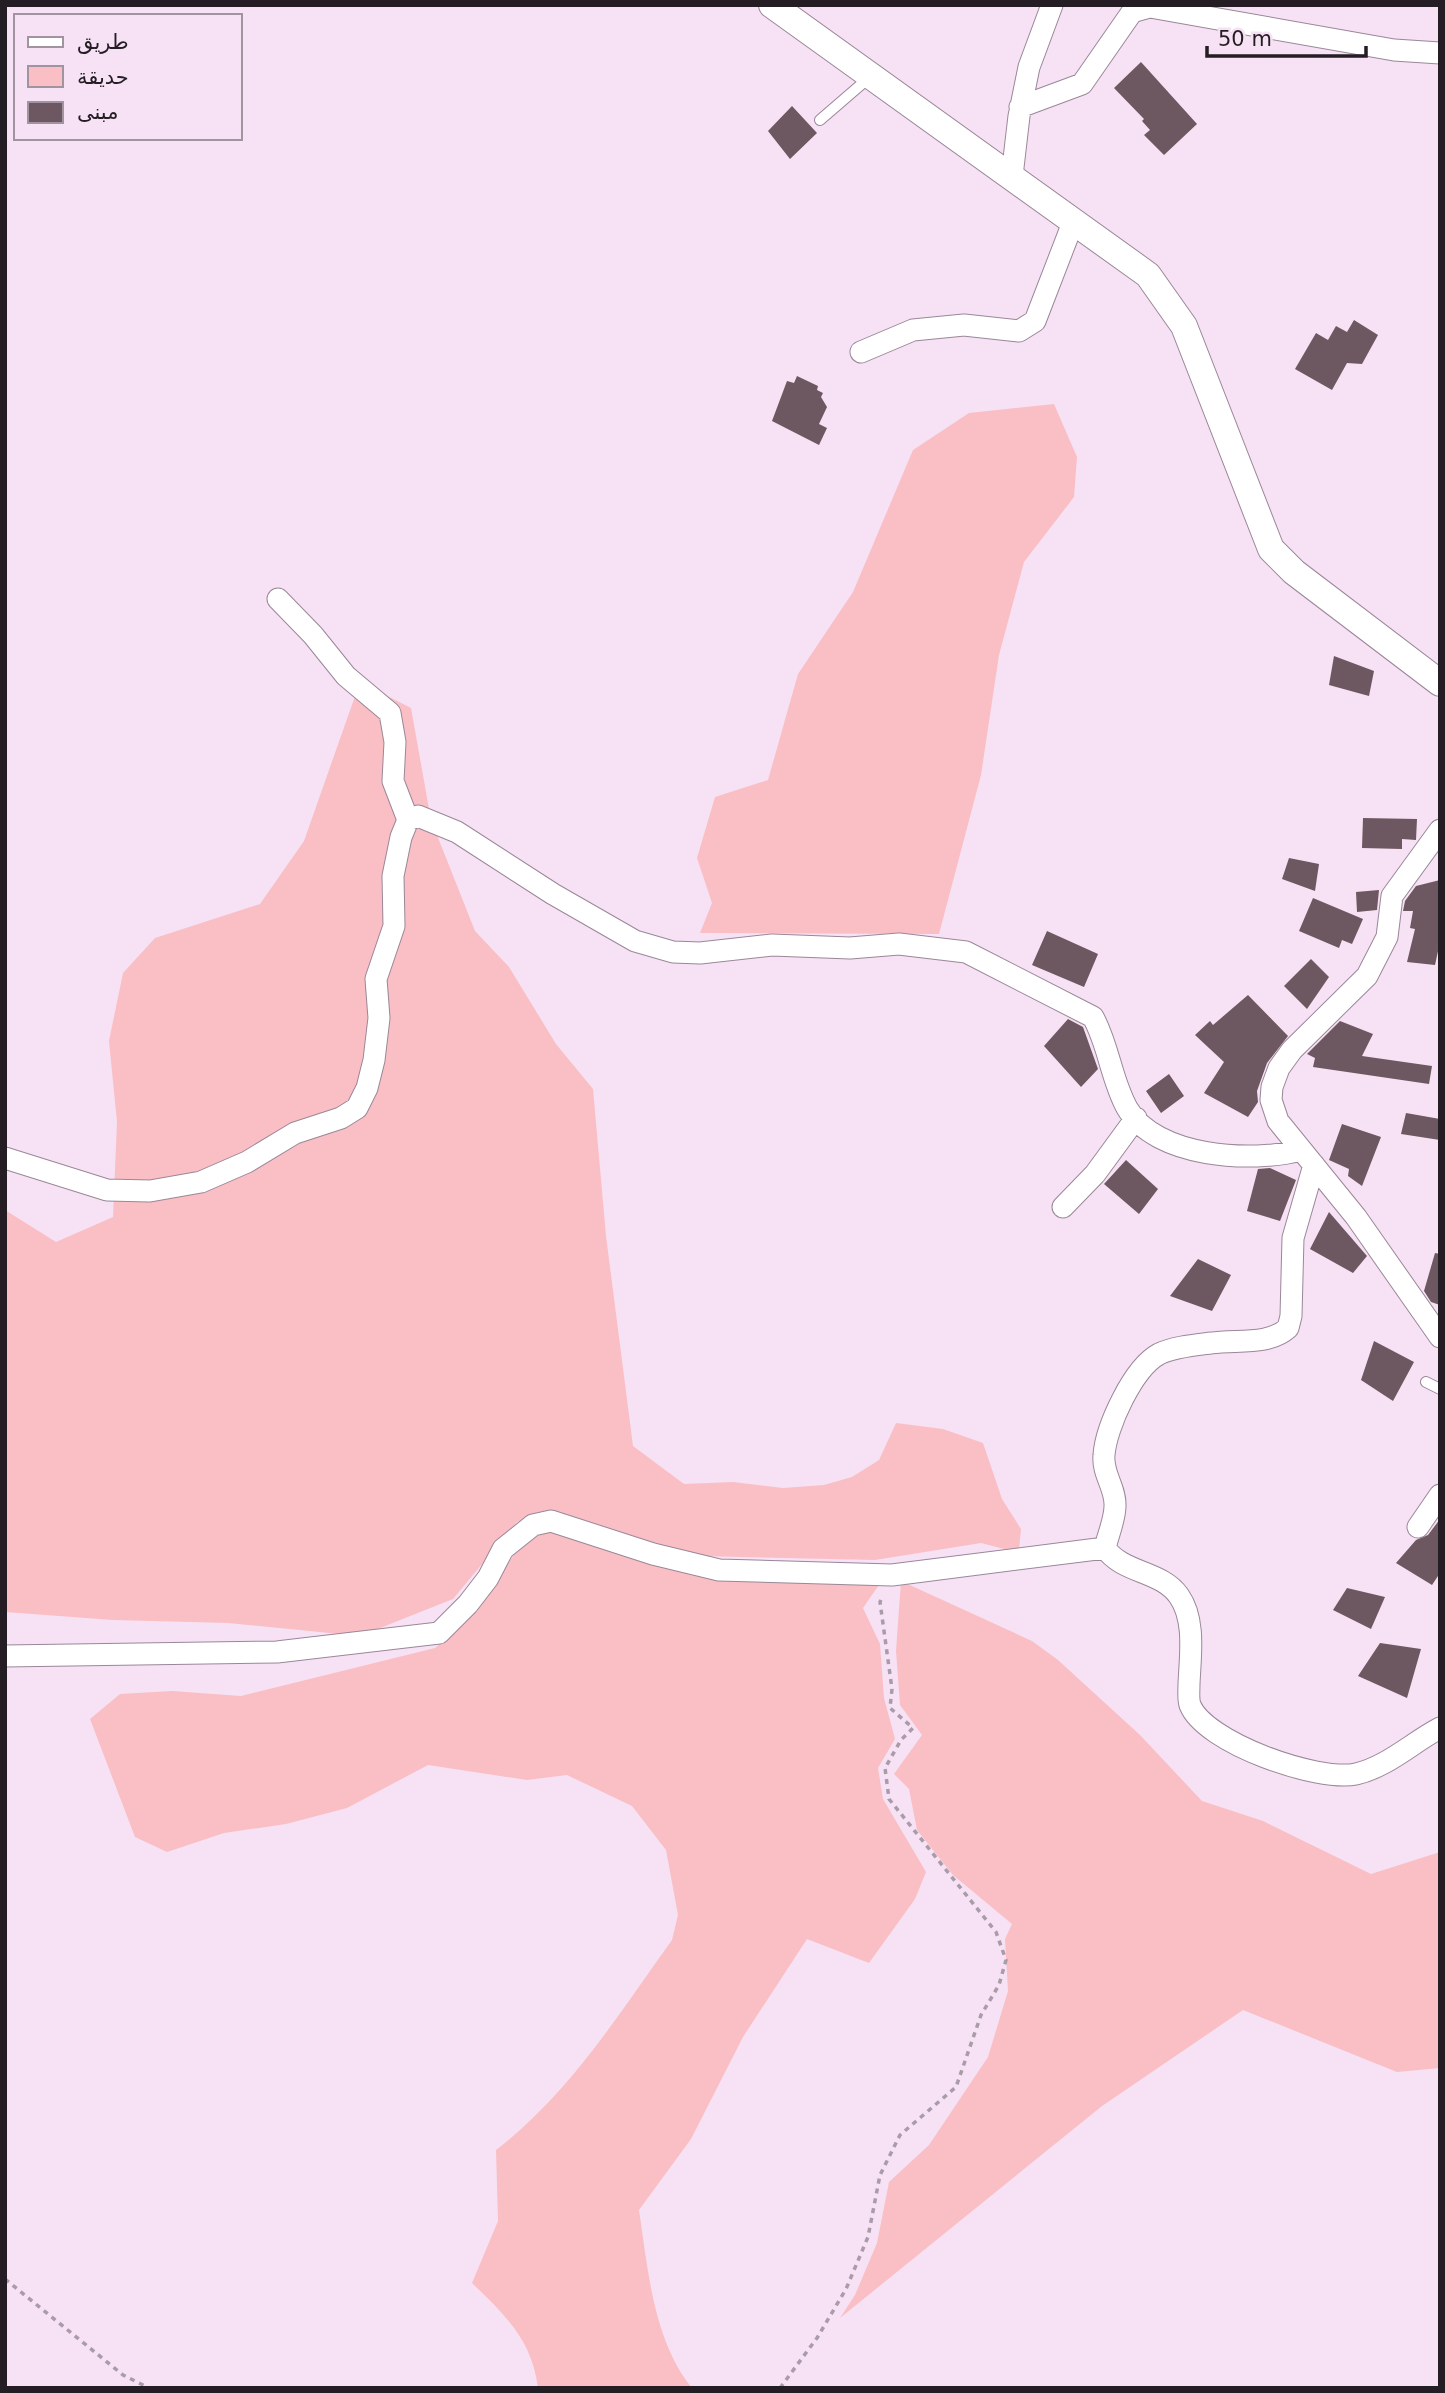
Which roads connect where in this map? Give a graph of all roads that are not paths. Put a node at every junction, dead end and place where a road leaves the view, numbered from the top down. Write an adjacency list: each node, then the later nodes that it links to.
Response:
1 (772, 5): 4 (street)
2 (1052, 5): 5 (street)
3 (1440, 53): 5 (street)
4 (871, 76): 6 (lane); 7 (street)
5 (1020, 107): 7 (street)
6 (820, 120)
7 (1012, 176): 8 (street)
8 (1074, 220): 9 (street); 11 (street)
9 (861, 352)
10 (278, 599): 12 (street)
11 (1440, 683)
12 (408, 820): 14 (street); 16 (street)
13 (1440, 830): 15 (street)
14 (1136, 1118): 15 (street); 17 (street)
15 (1308, 1157): 18 (street); 23 (street)
16 (5, 1158)
17 (1063, 1207)
18 (1440, 1337)
19 (1426, 1382): 20 (lane)
20 (1440, 1389)
21 (1440, 1495): 22 (street)
22 (1418, 1527)
23 (1105, 1548): 24 (street); 25 (street)
24 (5, 1656)
25 (1440, 1728)

